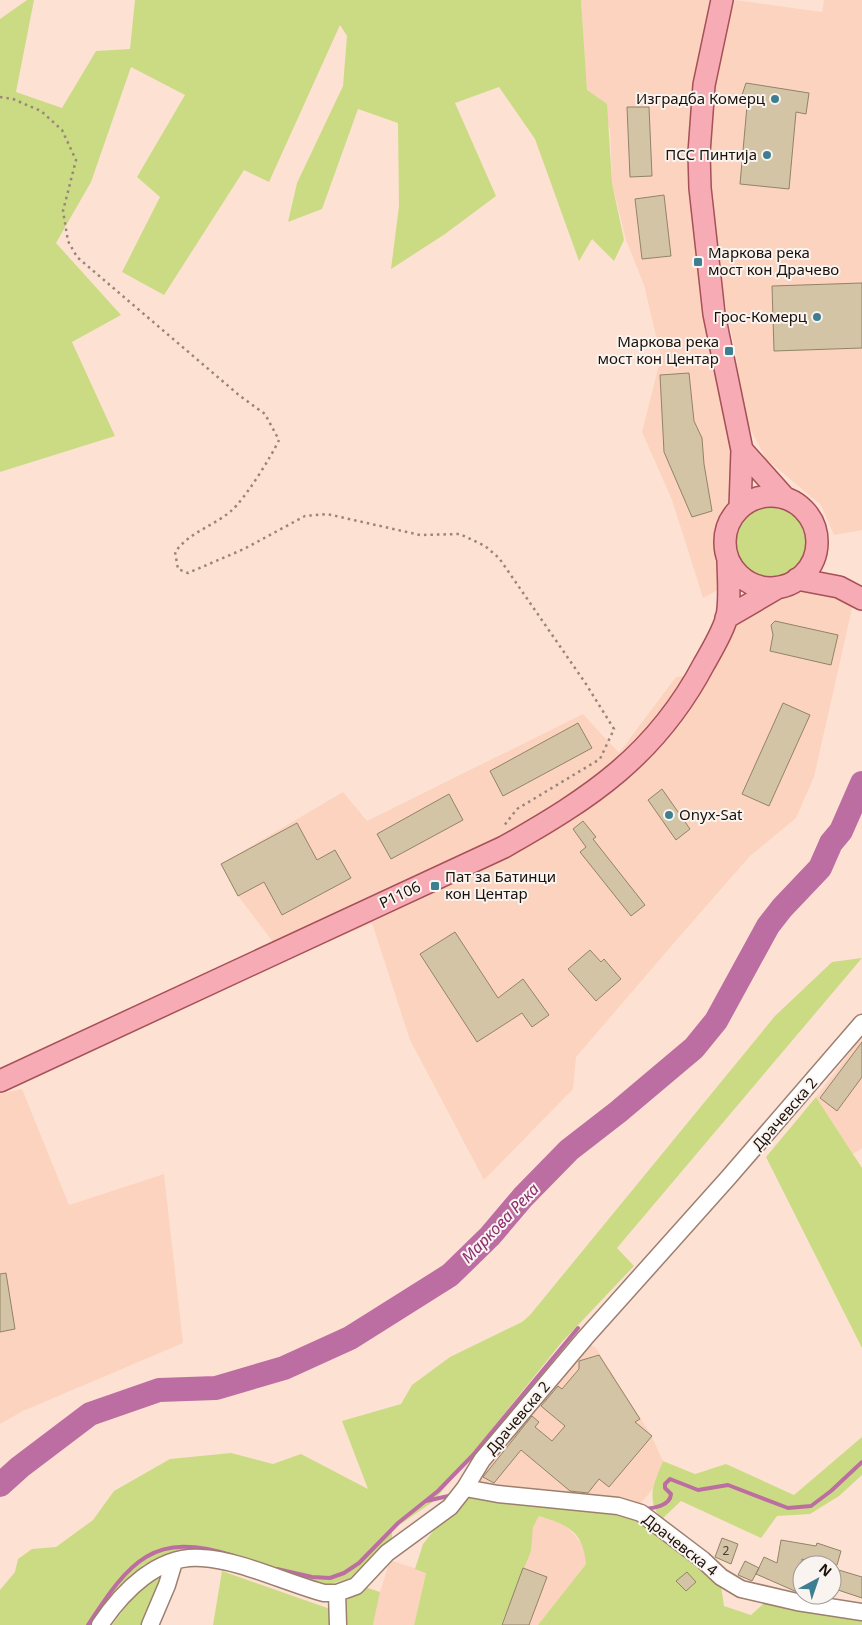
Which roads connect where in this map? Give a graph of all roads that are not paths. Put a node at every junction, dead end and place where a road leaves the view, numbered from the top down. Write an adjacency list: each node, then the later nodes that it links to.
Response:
1 (722, 0): 2 (main road)
2 (742, 450): 3 (main road); 4 (main road)
3 (785, 498): 4 (main road); 5 (main road)
4 (740, 507): 6 (main road)
5 (815, 553): 7 (main road); 8 (main road)
6 (728, 559): 7 (main road); 10 (main road)
7 (788, 583): 8 (main road); 10 (main road)
8 (839, 587): 9 (main road)
9 (862, 599)
10 (726, 618): 12 (main road, P1106)
11 (862, 1023): 13 (street, Драчевска 2)
12 (0, 1081)
13 (465, 1488): 15 (street, Драчевска 2); 16 (street, Драчевска 4)
14 (174, 1562): 15 (street); 17 (street); 18 (street)
15 (337, 1593): 19 (street)
16 (862, 1612)
17 (100, 1625)
18 (150, 1625)
19 (338, 1625)

